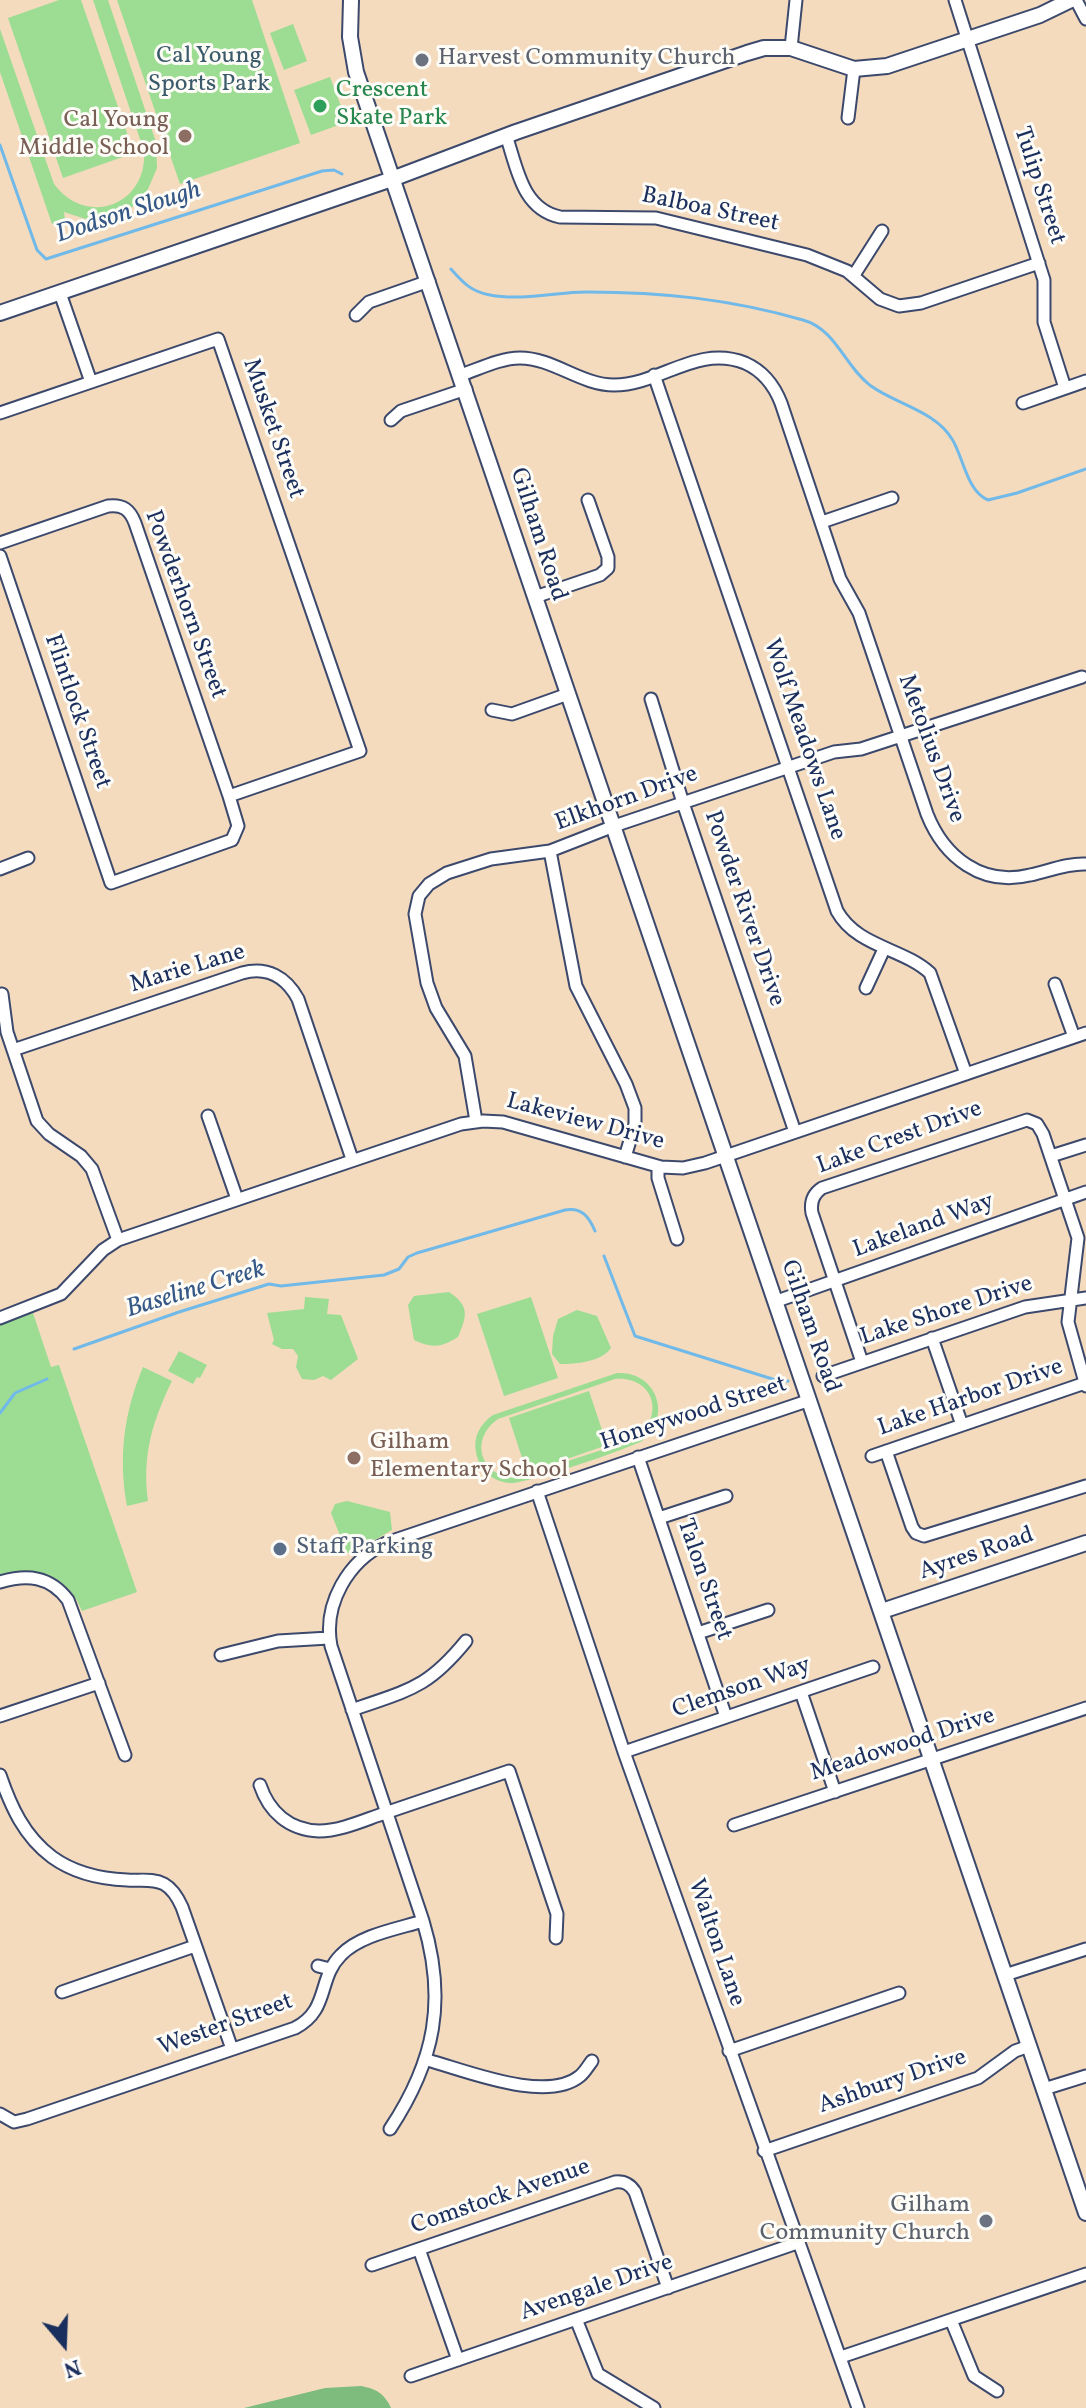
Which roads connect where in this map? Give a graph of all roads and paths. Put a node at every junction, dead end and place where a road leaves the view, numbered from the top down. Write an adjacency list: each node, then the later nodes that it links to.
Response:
1 (351, 0): 11 (street, Gilham Road)
2 (796, 0): 7 (street)
3 (955, 0): 6 (street, Tulip Street)
4 (1073, 0): 5 (street); 6 (street)
5 (1086, 19)
6 (968, 40): 8 (street); 13 (street, Tulip Street)
7 (791, 48): 8 (street); 10 (street)
8 (854, 69): 9 (street)
9 (848, 118)
10 (506, 135): 11 (street); 14 (street, Balboa Street)
11 (392, 179): 15 (street, Gilham Road); 16 (street)
12 (882, 231): 14 (street)
13 (1039, 263): 14 (street, Balboa Street); 23 (street, Tulip Street)
14 (854, 275)
15 (429, 281): 18 (street); 22 (street, Gilham Road)
16 (60, 293): 17 (street); 21 (street)
17 (0, 313)
18 (356, 315)
19 (654, 375): 22 (street, Metolius Drive); 29 (street, Metolius Drive); 38 (street, Wolf Meadows Lane)
20 (1086, 381): 23 (street)
21 (91, 382): 25 (street, Musket Street); 39 (street, Musket Street)
22 (463, 382): 26 (street); 32 (street, Gilham Road)
23 (1065, 388): 24 (street)
24 (1023, 403)
25 (0, 413)
26 (391, 420)
27 (892, 498): 29 (street)
28 (588, 500): 32 (street)
29 (822, 522): 37 (street, Metolius Drive)
30 (0, 543): 39 (street, Powderhorn Street)
31 (0, 556): 46 (street, Flintlock Street)
32 (535, 597): 34 (street, Gilham Road)
33 (1082, 677): 37 (street, Elkhorn Drive)
34 (568, 694): 36 (street); 41 (street, Gilham Road)
35 (651, 699): 40 (street, Powder River Drive)
36 (492, 710)
37 (900, 735): 38 (street, Elkhorn Drive); 44 (street, Metolius Drive)
38 (789, 767): 40 (street, Elkhorn Drive); 47 (street, Wolf Meadows Lane)
39 (229, 796): 46 (street, Powderhorn Street)
40 (683, 803): 41 (street, Elkhorn Drive); 56 (street, Powder River Drive)
41 (614, 826): 42 (street, Elkhorn Drive); 58 (street, Gilham Road)
42 (550, 851): 55 (street, Elkhorn Drive); 60 (street)
43 (28, 858): 45 (street)
44 (1086, 864)
45 (0, 869)
46 (111, 883)
47 (884, 949): 49 (street); 53 (street, Wolf Meadows Lane)
48 (1055, 984): 51 (street)
49 (866, 988)
50 (2, 994): 52 (street)
51 (1080, 1035): 53 (street, Lakeview Drive)
52 (13, 1050): 61 (street, Marie Lane); 67 (street)
53 (966, 1074): 56 (street, Lakeview Drive)
54 (208, 1116): 64 (street)
55 (476, 1121): 60 (street, Lakeview Drive); 61 (street, Lakeview Drive)
56 (795, 1132): 58 (street, Lakeview Drive)
57 (1086, 1145): 59 (street)
58 (727, 1155): 62 (street, Lakeview Drive); 71 (street, Gilham Road)
59 (1051, 1156): 65 (street); 68 (street, Lake Crest Drive)
60 (625, 1157): 62 (street, Lakeview Drive)
61 (352, 1159): 64 (street, Lakeview Drive)
62 (658, 1166): 66 (street)
63 (1086, 1192): 65 (street, Lakeland Way)
64 (237, 1199): 67 (street, Lakeview Drive)
65 (1065, 1199): 68 (street, Lakeland Way); 70 (street)
66 (677, 1239)
67 (118, 1240): 72 (street, Lakeview Drive)
68 (835, 1282): 71 (street, Lakeland Way); 74 (street, Lake Crest Drive)
69 (1086, 1298): 70 (street, Lake Shore Drive)
70 (1068, 1299): 73 (street, Lake Shore Drive); 76 (street)
71 (777, 1301): 77 (street, Gilham Road)
72 (0, 1318)
73 (932, 1338): 74 (street, Lake Shore Drive); 78 (street)
74 (862, 1362): 75 (street, Lake Shore Drive)
75 (823, 1376)
76 (1086, 1384): 78 (street, Lake Harbor Drive)
77 (810, 1400): 81 (street, Honeywood Street); 89 (street, Gilham Road)
78 (962, 1425): 79 (street, Lake Harbor Drive)
79 (886, 1451): 80 (street, Lake Harbor Drive); 82 (street)
80 (872, 1456)
81 (638, 1457): 83 (street, Honeywood Street); 85 (street, Talon Street)
82 (1086, 1486)
83 (537, 1491): 91 (street, Honeywood Street); 101 (street, Walton Lane)
84 (726, 1496): 85 (street)
85 (659, 1518): 90 (street, Talon Street)
86 (1086, 1543): 89 (street, Ayres Road)
87 (0, 1582): 95 (street)
88 (768, 1610): 90 (street)
89 (882, 1611): 103 (street, Gilham Road)
90 (698, 1633): 100 (street, Talon Street)
91 (329, 1638): 93 (street); 98 (street, Honeywood Street)
92 (466, 1641): 98 (street)
93 (221, 1655)
94 (873, 1667): 96 (street, Clemson Way)
95 (99, 1683): 99 (street); 102 (street)
96 (801, 1692): 100 (street, Clemson Way); 106 (street)
97 (1086, 1708): 103 (street, Meadowood Drive)
98 (352, 1710): 107 (street, Honeywood Street)
99 (0, 1716)
100 (726, 1717): 101 (street, Clemson Way)
101 (624, 1752): 118 (street, Walton Lane)
102 (125, 1755)
103 (933, 1760): 106 (street, Meadowood Drive); 113 (street, Gilham Road)
104 (0, 1775): 111 (street)
105 (260, 1785): 107 (street)
106 (835, 1792): 108 (street, Meadowood Drive)
107 (386, 1812): 109 (street, Honeywood Street); 110 (street)
108 (734, 1825)
109 (423, 1921): 117 (street, Wester Street); 119 (street, Honeywood Street)
110 (556, 1938)
111 (195, 1946): 114 (street); 117 (street)
112 (1086, 1949): 113 (street)
113 (1005, 1975): 116 (street, Gilham Road)
114 (62, 1992)
115 (899, 1993): 118 (street)
116 (1029, 2046): 122 (street, Gilham Road); 125 (street, Ashbury Drive)
117 (232, 2049): 123 (street, Wester Street)
118 (729, 2051): 125 (street, Walton Lane)
119 (427, 2060): 120 (street); 124 (street, Honeywood Street)
120 (592, 2061)
121 (1086, 2076): 122 (street)
122 (1044, 2089): 126 (street, Gilham Road)
123 (2, 2116)
124 (390, 2129)
125 (764, 2151): 127 (street, Walton Lane)
126 (1085, 2207)
127 (797, 2243): 131 (street, Avengale Drive); 134 (street, Walton Lane)
128 (419, 2249): 129 (street, Comstock Avenue); 131 (street, Comstock Avenue); 135 (street)
129 (372, 2265)
130 (1086, 2274): 133 (street)
131 (668, 2288): 132 (street, Avengale Drive)
132 (576, 2319): 135 (street, Avengale Drive); 138 (street)
133 (951, 2320): 134 (street); 137 (street)
134 (841, 2357): 140 (street, Walton Lane)
135 (458, 2360): 136 (street, Avengale Drive)
136 (411, 2376)
137 (997, 2391)
138 (638, 2404): 139 (street)
139 (654, 2408)
140 (858, 2408)

